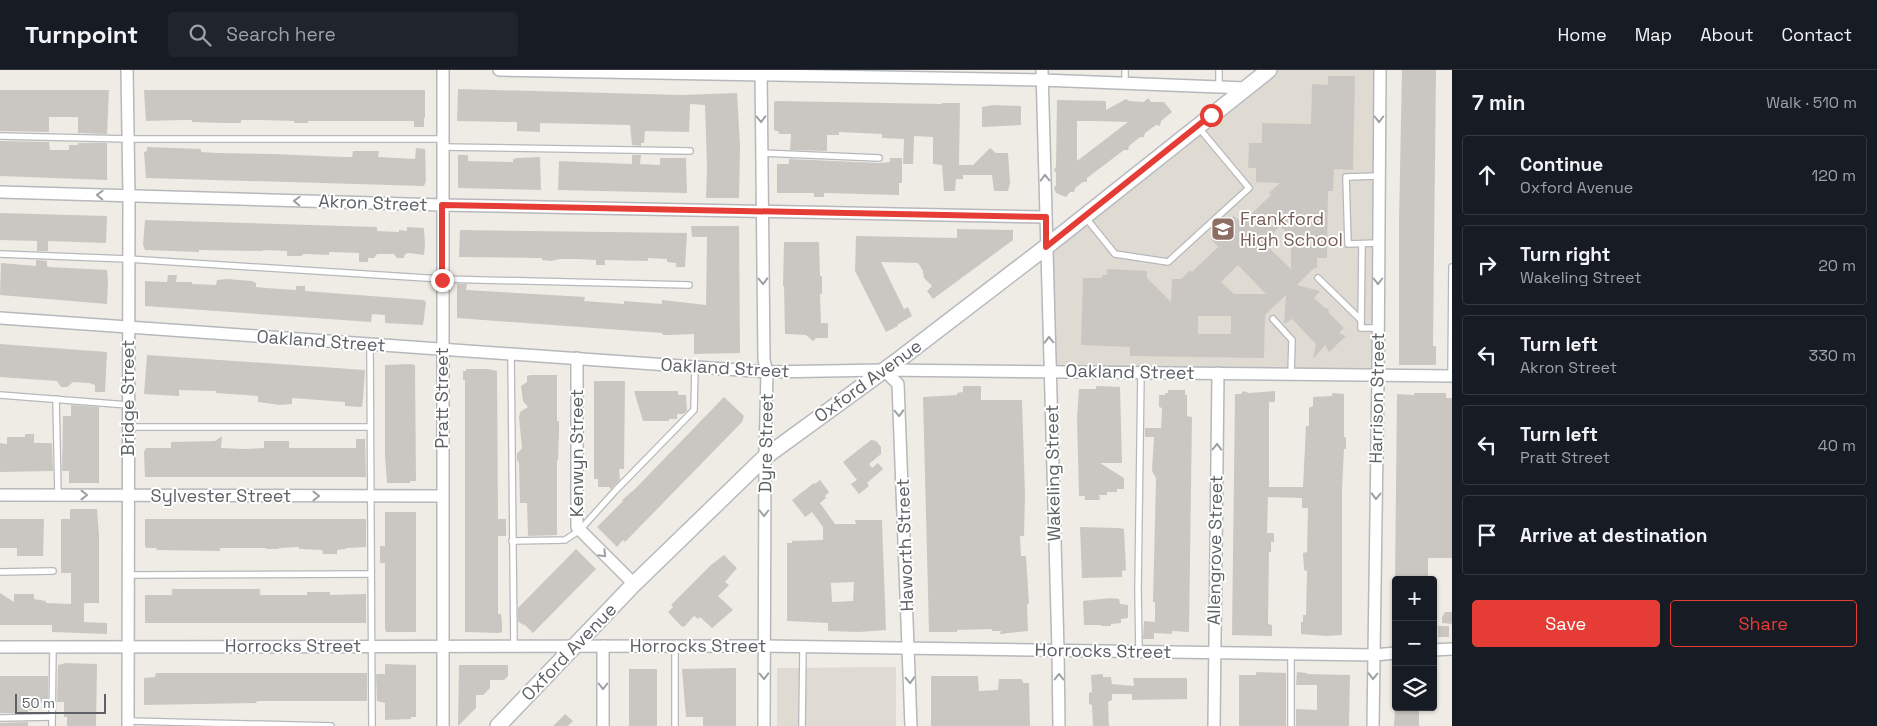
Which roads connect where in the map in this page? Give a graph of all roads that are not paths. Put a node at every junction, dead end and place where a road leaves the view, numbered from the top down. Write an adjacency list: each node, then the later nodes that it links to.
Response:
1 (127, 70): 15 (street, Bridge Street)
2 (443, 70): 16 (street, Pratt Street)
3 (499, 70): 8 (street)
4 (1125, 70): 10 (lane)
5 (1219, 70): 11 (lane)
6 (1268, 70): 12 (street, Oxford Avenue)
7 (1380, 70): 20 (street, Harrison Street, one-way to 20)
8 (761, 72): 9 (street); 18 (street, Dyre Street, one-way to 18)
9 (1042, 75): 10 (street); 26 (street, Wakeling Street, one-way to 9)
10 (1125, 83): 11 (street)
11 (1220, 87): 12 (street)
12 (1245, 88): 13 (street, Oxford Avenue)
13 (1197, 126): 25 (street, Oxford Avenue); 25 (lane)
14 (0, 136): 15 (lane)
15 (128, 138): 16 (lane); 22 (street, Bridge Street)
16 (442, 143): 17 (lane); 23 (street, Pratt Street)
17 (690, 151)
18 (762, 153): 19 (lane); 24 (street, Dyre Street)
19 (879, 158)
20 (1379, 176): 27 (street, Harrison Street); 28 (lane)
21 (0, 192): 22 (street, Akron Street, one-way to 21)
22 (129, 196): 23 (street, Akron Street, one-way to 22); 31 (street, Bridge Street)
23 (442, 205): 24 (street, Akron Street); 34 (street, Pratt Street)
24 (762, 212): 26 (street, Akron Street); 48 (street, Dyre Street, one-way to 48)
25 (1085, 216): 29 (street, Oxford Avenue)
26 (1046, 217): 29 (street, Wakeling Street)
27 (1379, 243): 28 (lane); 40 (street, Harrison Street, one-way to 40)
28 (1362, 244): 38 (lane)
29 (1046, 247): 46 (street, Oxford Avenue); 47 (street, Wakeling Street, one-way to 29)
30 (0, 254): 31 (lane)
31 (128, 259): 34 (lane); 39 (street, Bridge Street)
32 (1452, 266): 53 (lane)
33 (1318, 278): 38 (lane)
34 (442, 280): 35 (lane); 42 (street, Pratt Street)
35 (690, 285)
36 (0, 318): 39 (street, Oakland Street)
37 (1274, 319): 51 (lane)
38 (1361, 320): 40 (lane)
39 (128, 327): 41 (street, Oakland Street); 56 (street, Bridge Street)
40 (1378, 328): 52 (street, Harrison Street)
41 (370, 344): 42 (street, Oakland Street); 58 (lane)
42 (443, 349): 43 (street, Oakland Street); 64 (street, Pratt Street)
43 (511, 354): 44 (street, Oakland Street); 66 (lane)
44 (578, 358): 45 (street, Oakland Street); 65 (street, Kenwyn Street)
45 (695, 367): 48 (street, Oakland Street); 65 (lane)
46 (884, 370): 47 (street, Oakland Street); 48 (street, Oakland Street); 59 (street, Oxford Avenue); 83 (street, Haworth Street, one-way to 83)
47 (1050, 371): 49 (street, Oakland Street); 85 (street, Wakeling Street)
48 (767, 372): 59 (street, Dyre Street)
49 (1141, 372): 50 (street, Oakland Street); 87 (lane)
50 (1218, 373): 51 (street, Oakland Street); 88 (street, Allengrove Street, one-way to 50)
51 (1291, 374): 52 (street, Oakland Street)
52 (1378, 376): 53 (street, Oakland Street); 91 (street, Harrison Street, one-way to 91)
53 (1451, 376)
54 (0, 394): 55 (lane)
55 (56, 399): 56 (lane); 61 (lane)
56 (128, 405): 57 (street, Bridge Street)
57 (128, 427): 58 (lane); 62 (street, Bridge Street)
58 (370, 427): 63 (lane)
59 (765, 457): 71 (street, Oxford Avenue); 78 (street, Dyre Street, one-way to 78)
60 (0, 495): 61 (street, Sylvester Street)
61 (58, 495): 62 (street, Sylvester Street, one-way to 62)
62 (127, 496): 63 (street, Sylvester Street, one-way to 63); 69 (street, Bridge Street)
63 (370, 496): 64 (street, Sylvester Street); 70 (lane)
64 (442, 496): 75 (street, Pratt Street)
65 (580, 530): 66 (lane); 71 (street, Kenwyn Street, one-way to 71)
66 (512, 541): 76 (lane)
67 (53, 571): 68 (lane)
68 (0, 572)
69 (128, 574): 70 (lane); 73 (street, Bridge Street)
70 (371, 574): 74 (lane)
71 (634, 584): 80 (street, Oxford Avenue)
72 (53, 646): 73 (street, Horrocks Street); 79 (street, Horrocks Street); 92 (lane)
73 (128, 646): 74 (street, Horrocks Street); 94 (street, Bridge Street)
74 (371, 646): 75 (street, Horrocks Street); 98 (lane)
75 (442, 646): 76 (street, Horrocks Street); 99 (street, Pratt Street)
76 (514, 646): 80 (street, Horrocks Street)
77 (603, 646): 80 (street, Horrocks Street); 81 (street, Horrocks Street); 101 (street, one-way to 101)
78 (763, 646): 81 (street, Horrocks Street); 82 (street, Horrocks Street); 103 (street, Dyre Street, one-way to 103)
79 (0, 647)
80 (575, 647): 100 (street, Oxford Avenue)
81 (675, 647): 102 (lane)
82 (803, 647): 83 (street, Horrocks Street); 104 (lane)
83 (909, 648): 85 (street, Horrocks Street); 105 (street, Haworth Street, one-way to 105)
84 (1452, 649): 86 (street)
85 (1058, 650): 87 (street, Horrocks Street); 106 (street, Wakeling Street, one-way to 85)
86 (1437, 650)
87 (1139, 652): 88 (street, Horrocks Street)
88 (1214, 653): 90 (street, Horrocks Street); 107 (street, Allengrove Street)
89 (1392, 653): 91 (street, Horrocks Street)
90 (1291, 654): 91 (street, Horrocks Street); 108 (lane)
91 (1374, 654): 109 (street, Harrison Street, one-way to 109)
92 (52, 717): 93 (lane); 96 (lane)
93 (0, 718)
94 (128, 724): 95 (lane)
95 (204, 725): 97 (lane)
96 (52, 726)
97 (331, 726)
98 (372, 726)
99 (443, 726)
100 (498, 726)
101 (603, 726)
102 (675, 726)
103 (764, 726)
104 (802, 726)
105 (911, 726)
106 (1059, 726)
107 (1214, 726)
108 (1290, 726)
109 (1373, 726)

